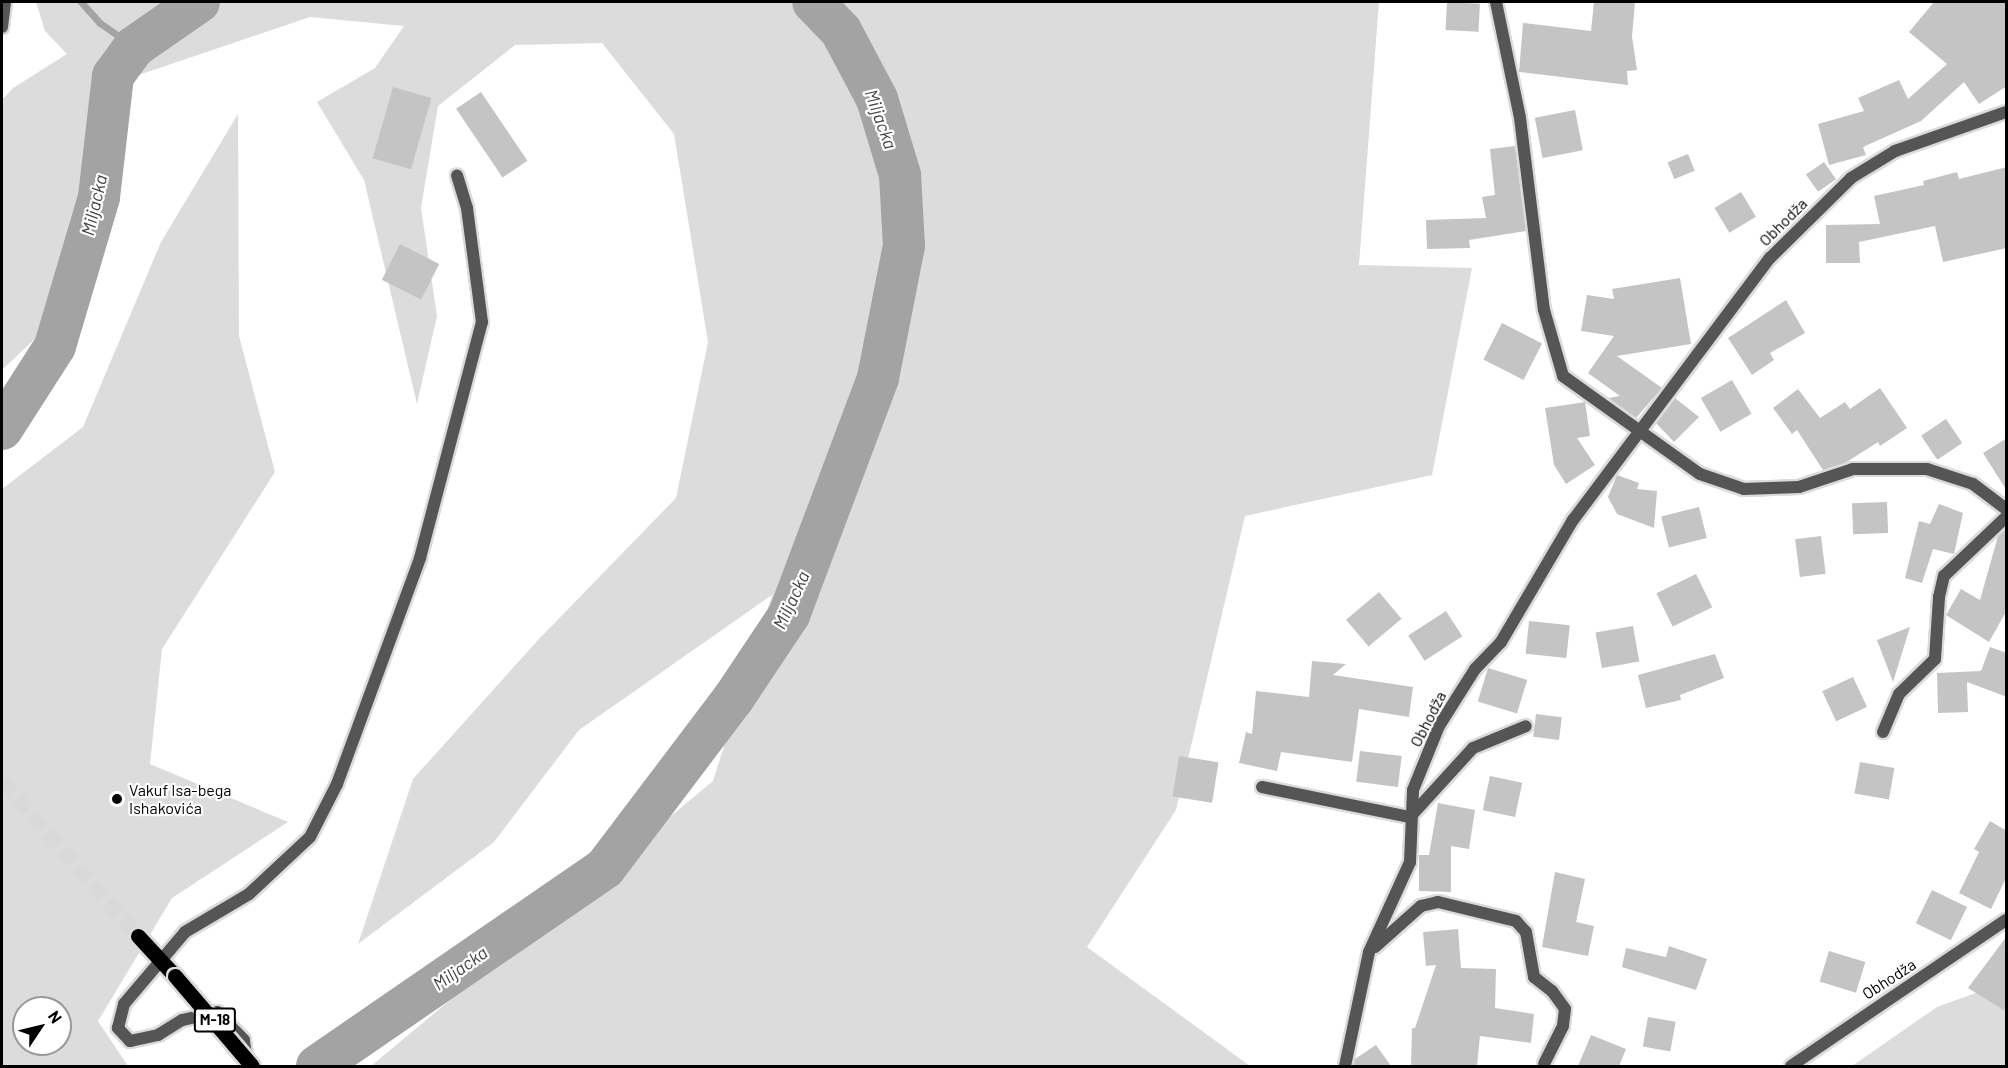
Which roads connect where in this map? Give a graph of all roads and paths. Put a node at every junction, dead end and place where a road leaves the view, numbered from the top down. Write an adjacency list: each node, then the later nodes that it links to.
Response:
1 (6, 2): 3 (street)
2 (1496, 2): 6 (street)
3 (2, 27)
4 (2007, 112): 6 (street, Obhodža)
5 (457, 176): 16 (street)
6 (1639, 428): 7 (street); 12 (street, Obhodža)
7 (2007, 509)
8 (2007, 517): 10 (street)
9 (1526, 726): 12 (street)
10 (1883, 732)
11 (1262, 787): 12 (street)
12 (1410, 817): 15 (street, Obhodža)
13 (2007, 920): 20 (street, Obhodža)
14 (138, 936): 16 (main road, M-18)
15 (1369, 952): 17 (street); 19 (street, Obhodža)
16 (161, 961): 18 (main road, M-18, bridge); 18 (street)
17 (1544, 1064)
18 (250, 1066)
19 (1345, 1066)
20 (1791, 1066)

